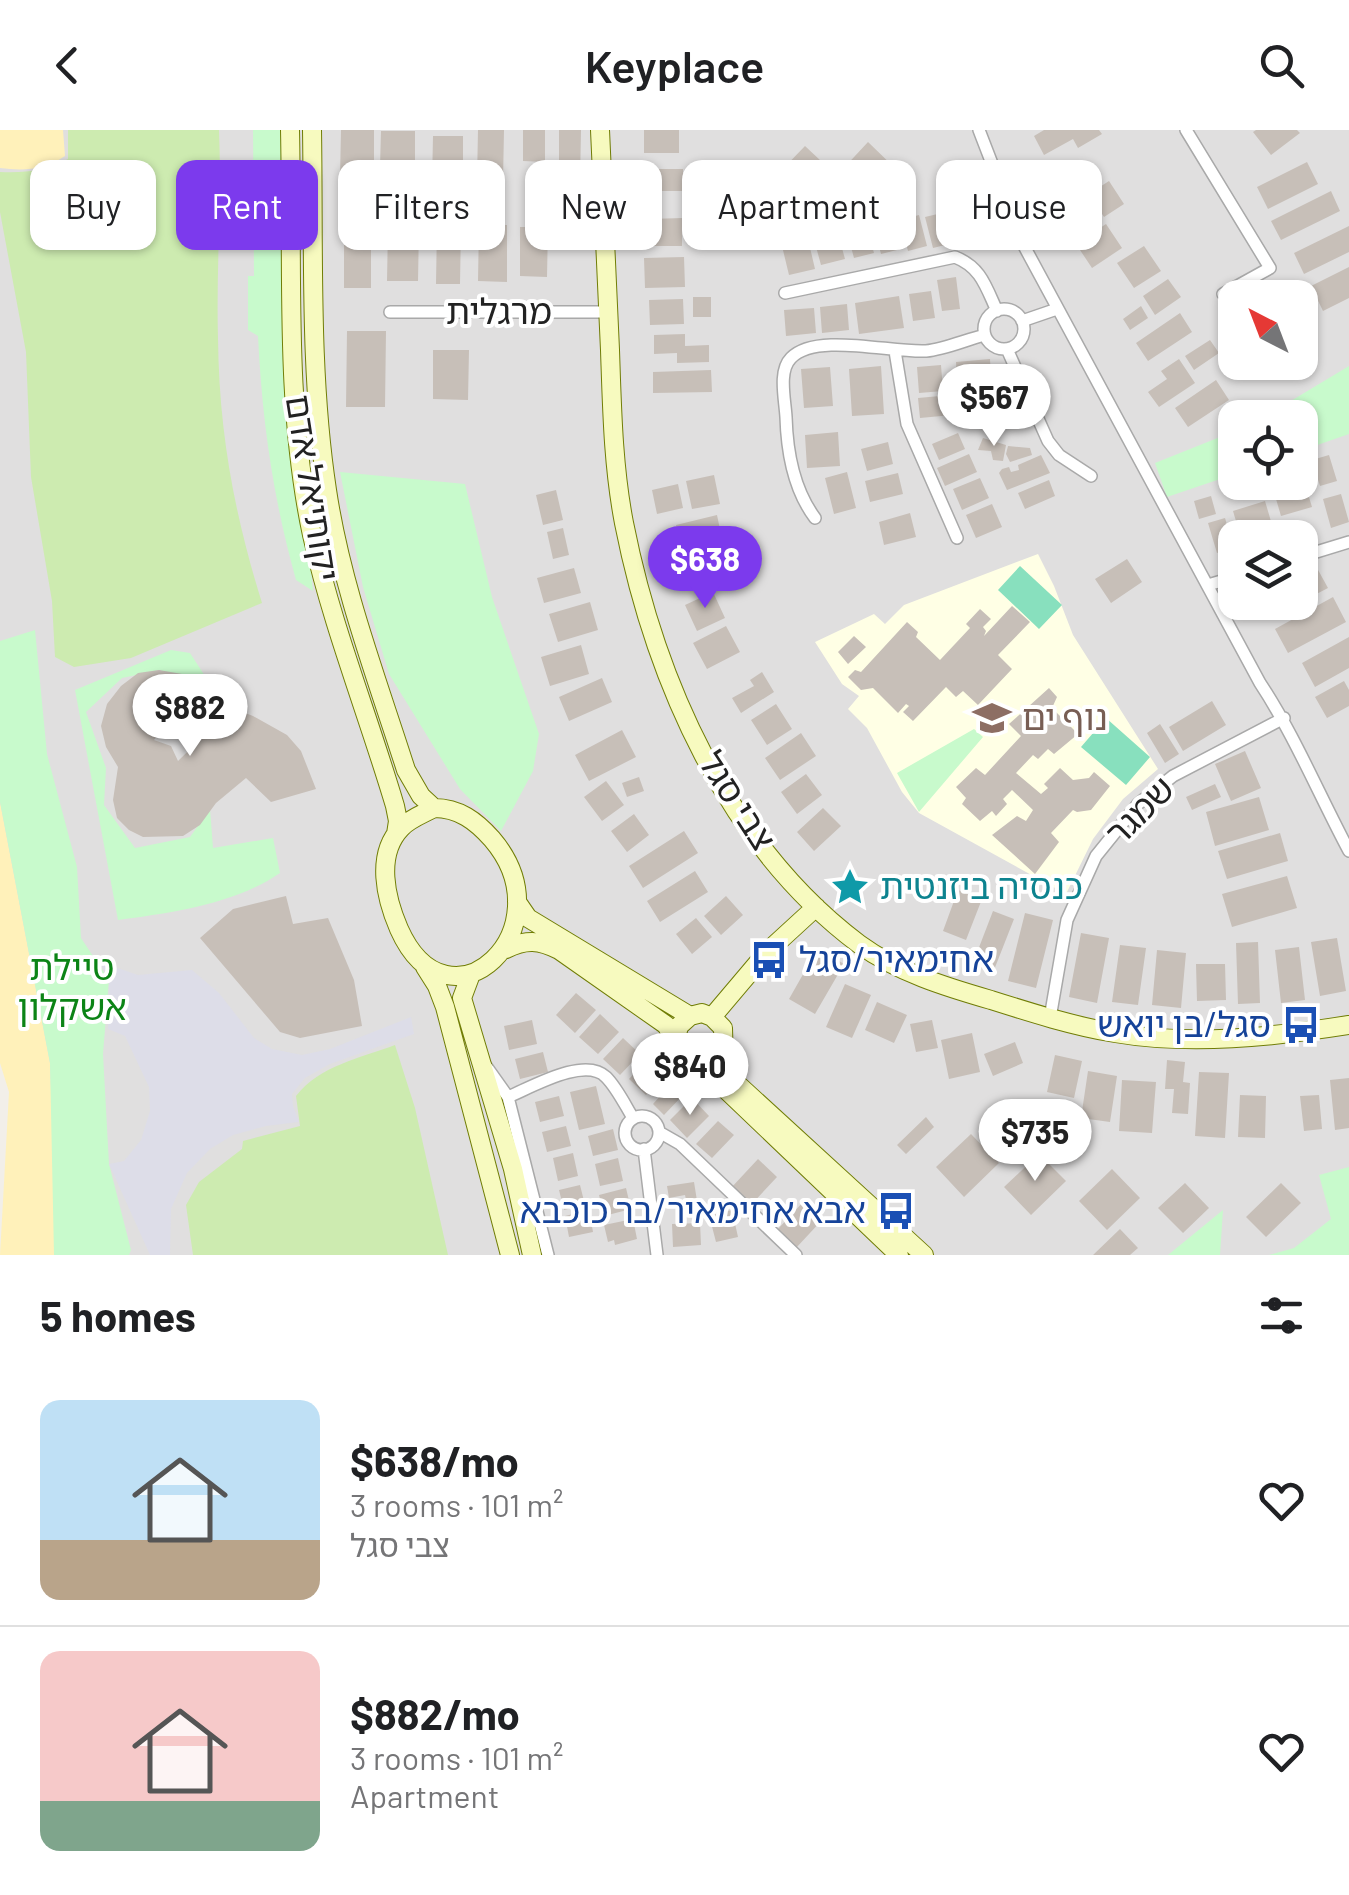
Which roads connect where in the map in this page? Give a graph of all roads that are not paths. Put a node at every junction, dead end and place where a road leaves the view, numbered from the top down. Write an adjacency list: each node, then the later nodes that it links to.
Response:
1 (290, 130): 27 (street, יקותיאל אדם)
2 (312, 130): 24 (street, יקותיאל אדם)
3 (600, 130): 11 (street, צבי סגל)
4 (978, 130): 8 (street)
5 (1186, 130): 6 (street)
6 (1248, 280)
7 (784, 293): 9 (street)
8 (1057, 309): 12 (street); 22 (street)
9 (997, 310): 12 (street); 13 (street)
10 (390, 312): 11 (street, מרגלית)
11 (608, 312): 30 (street, צבי סגל)
12 (1022, 322): 14 (street)
13 (985, 335): 14 (street); 15 (street)
14 (1007, 349): 16 (street)
15 (895, 352): 17 (street); 18 (street)
16 (1091, 476)
17 (814, 518)
18 (957, 538)
19 (1349, 542): 20 (street)
20 (1318, 551)
21 (1218, 582): 22 (street)
22 (1208, 585): 23 (street)
23 (1279, 720): 26 (street); 36 (street, שמגר)
24 (434, 808): 27 (street); 29 (street)
25 (1349, 814): 26 (street)
26 (1334, 822): 28 (street)
27 (396, 834): 32 (street)
28 (1349, 851)
29 (517, 902): 31 (street); 34 (street)
30 (816, 907): 35 (street); 36 (street, צבי סגל)
31 (506, 949): 33 (street); 38 (street)
32 (422, 962): 33 (street); 47 (street)
33 (471, 974): 40 (street)
34 (690, 1016): 35 (street); 38 (street)
35 (712, 1017): 39 (street)
36 (1050, 1018): 37 (street, צבי סגל)
37 (1349, 1025)
38 (676, 1039): 41 (street)
39 (723, 1046): 41 (street); 52 (street)
40 (480, 1060): 42 (street); 48 (street)
41 (697, 1062): 51 (street)
42 (508, 1097): 43 (street); 49 (street)
43 (633, 1118): 44 (street); 45 (street)
44 (659, 1132): 45 (street); 46 (street)
45 (644, 1150): 50 (street)
46 (793, 1254)
47 (510, 1255)
48 (532, 1255)
49 (548, 1255)
50 (656, 1255)
51 (899, 1255)
52 (924, 1255)

